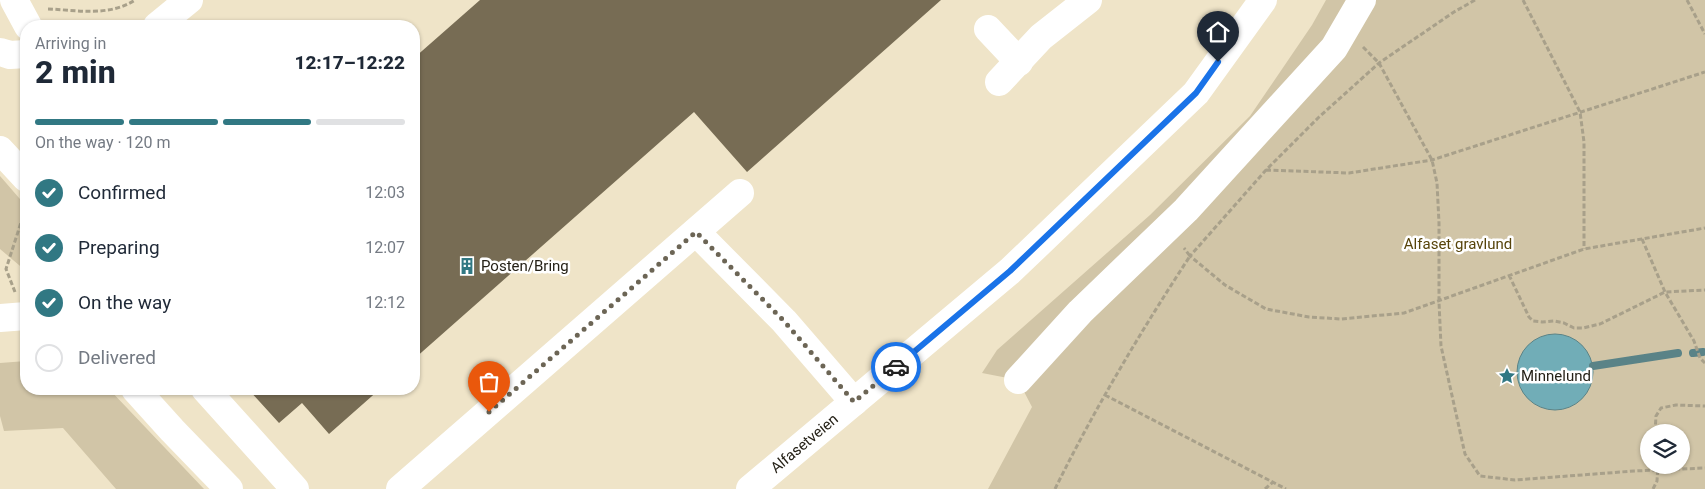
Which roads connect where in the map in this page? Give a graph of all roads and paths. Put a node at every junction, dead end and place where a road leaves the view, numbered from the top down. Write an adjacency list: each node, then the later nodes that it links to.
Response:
1 (135, 0): 9 (path)
2 (189, 0): 10 (street)
3 (1088, 0): 16 (street)
4 (1263, 0): 45 (street, Alfasetveien)
5 (1362, 0): 12 (street)
6 (1475, 0): 17 (path)
7 (1523, 0): 20 (path)
8 (1687, 0): 13 (path)
9 (20, 11)
10 (164, 20)
11 (988, 29): 16 (street)
12 (1345, 29): 17 (path); 27 (street)
13 (1705, 34)
14 (0, 52): 15 (street)
15 (20, 54)
16 (1019, 62): 19 (street)
17 (1379, 62): 22 (path); 23 (path)
18 (1705, 72): 20 (path)
19 (999, 82)
20 (1580, 112): 22 (path); 31 (path)
21 (0, 150): 24 (street)
22 (1432, 160): 23 (path); 37 (path)
23 (1266, 170): 32 (path)
24 (20, 172)
25 (740, 193): 29 (street)
26 (20, 226): 33 (path)
27 (1168, 228): 32 (path); 41 (street)
28 (1705, 228): 30 (path)
29 (696, 232): 45 (street); 55 (street)
30 (1642, 239): 31 (path); 36 (path)
31 (1584, 249): 34 (path)
32 (1190, 256): 37 (path); 44 (path)
33 (6, 269)
34 (1509, 275): 36 (path); 37 (path)
35 (1705, 290): 36 (path)
36 (1665, 292): 40 (path)
37 (1438, 302): 50 (path)
38 (20, 316): 39 (street)
39 (0, 318)
40 (1705, 363)
41 (1018, 380)
42 (140, 395): 53 (street)
43 (210, 395): 54 (street)
44 (1105, 395): 52 (path); 57 (path)
45 (854, 402): 56 (street, Alfasetveien)
46 (1705, 406): 47 (path)
47 (1656, 424)
48 (1705, 468): 49 (path)
49 (1690, 469)
50 (1640, 471)
51 (1658, 474): 60 (path)
52 (1273, 482): 58 (path); 59 (path)
53 (229, 489)
54 (296, 489)
55 (400, 489)
56 (750, 489)
57 (1055, 489)
58 (1265, 489)
59 (1286, 489)
60 (1653, 489)

